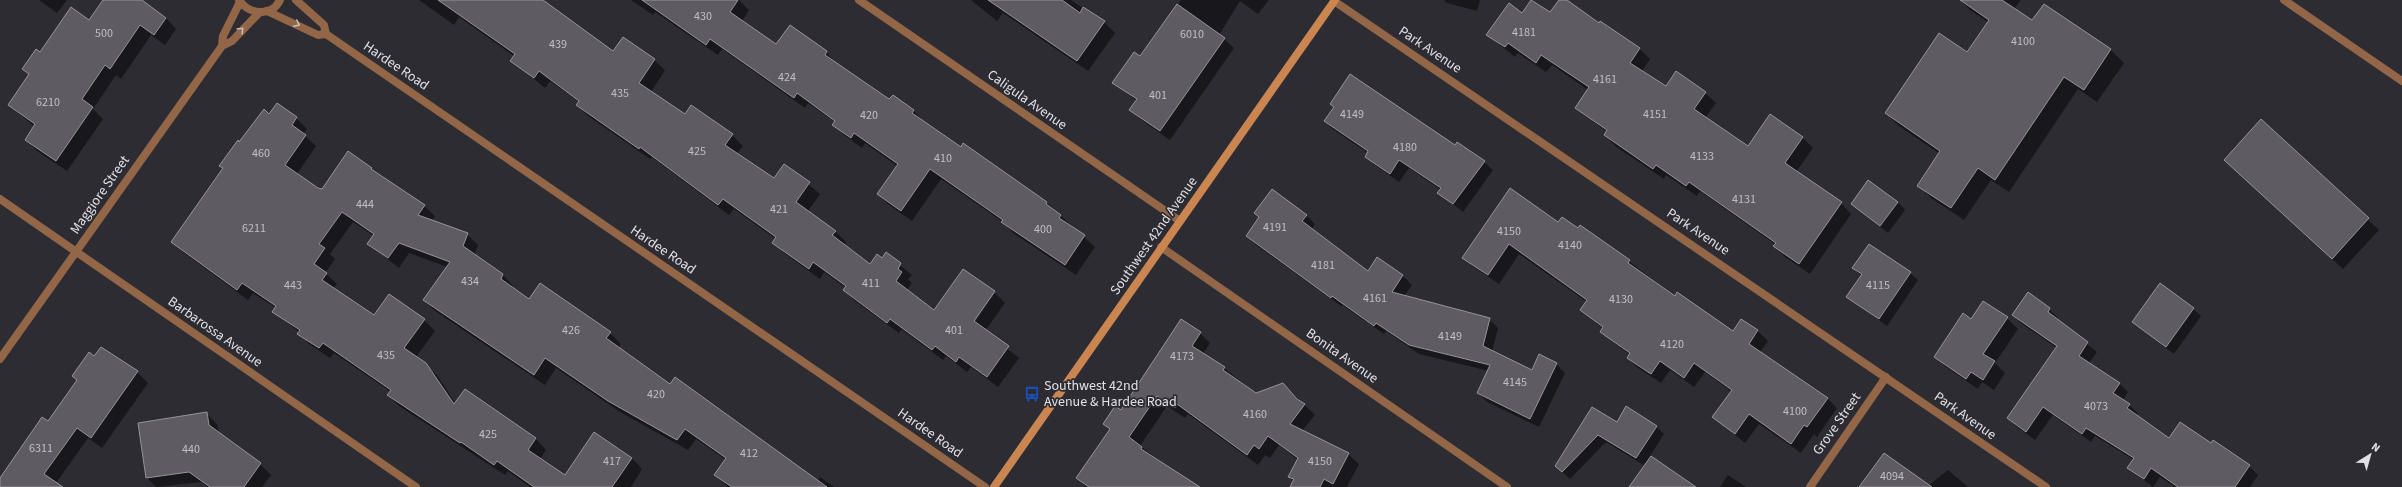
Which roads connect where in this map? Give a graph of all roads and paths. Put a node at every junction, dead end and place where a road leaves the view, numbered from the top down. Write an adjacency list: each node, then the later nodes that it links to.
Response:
1 (280, 0): 7 (street, Maggiore Street)
2 (296, 0): 8 (street, Hardee Road)
3 (858, 0): 12 (street, Caligula Avenue)
4 (1335, 0): 12 (main road, Southwest 42nd Avenue); 16 (street, Park Avenue)
5 (2284, 0): 10 (street)
6 (240, 1): 7 (street, Hardee Road); 9 (street, Maggiore Street)
7 (263, 12): 8 (street, Hardee Road, one-way to 8); 9 (street, Maggiore Street, one-way to 7)
8 (326, 34): 18 (street, Hardee Road)
9 (222, 46): 14 (street, Maggiore Street)
10 (2402, 81)
11 (0, 199): 14 (street, Barbarossa Avenue)
12 (1180, 221): 13 (main road, Southwest 42nd Avenue)
13 (1161, 247): 19 (main road, Southwest 42nd Avenue); 20 (street, Bonita Avenue)
14 (76, 251): 15 (street, Maggiore Street); 17 (street, Barbarossa Avenue)
15 (0, 359)
16 (1886, 377): 21 (street, Grove Street); 22 (street, Park Avenue)
17 (416, 487)
18 (985, 487)
19 (994, 487)
20 (1507, 487)
21 (1810, 487)
22 (2046, 487)

